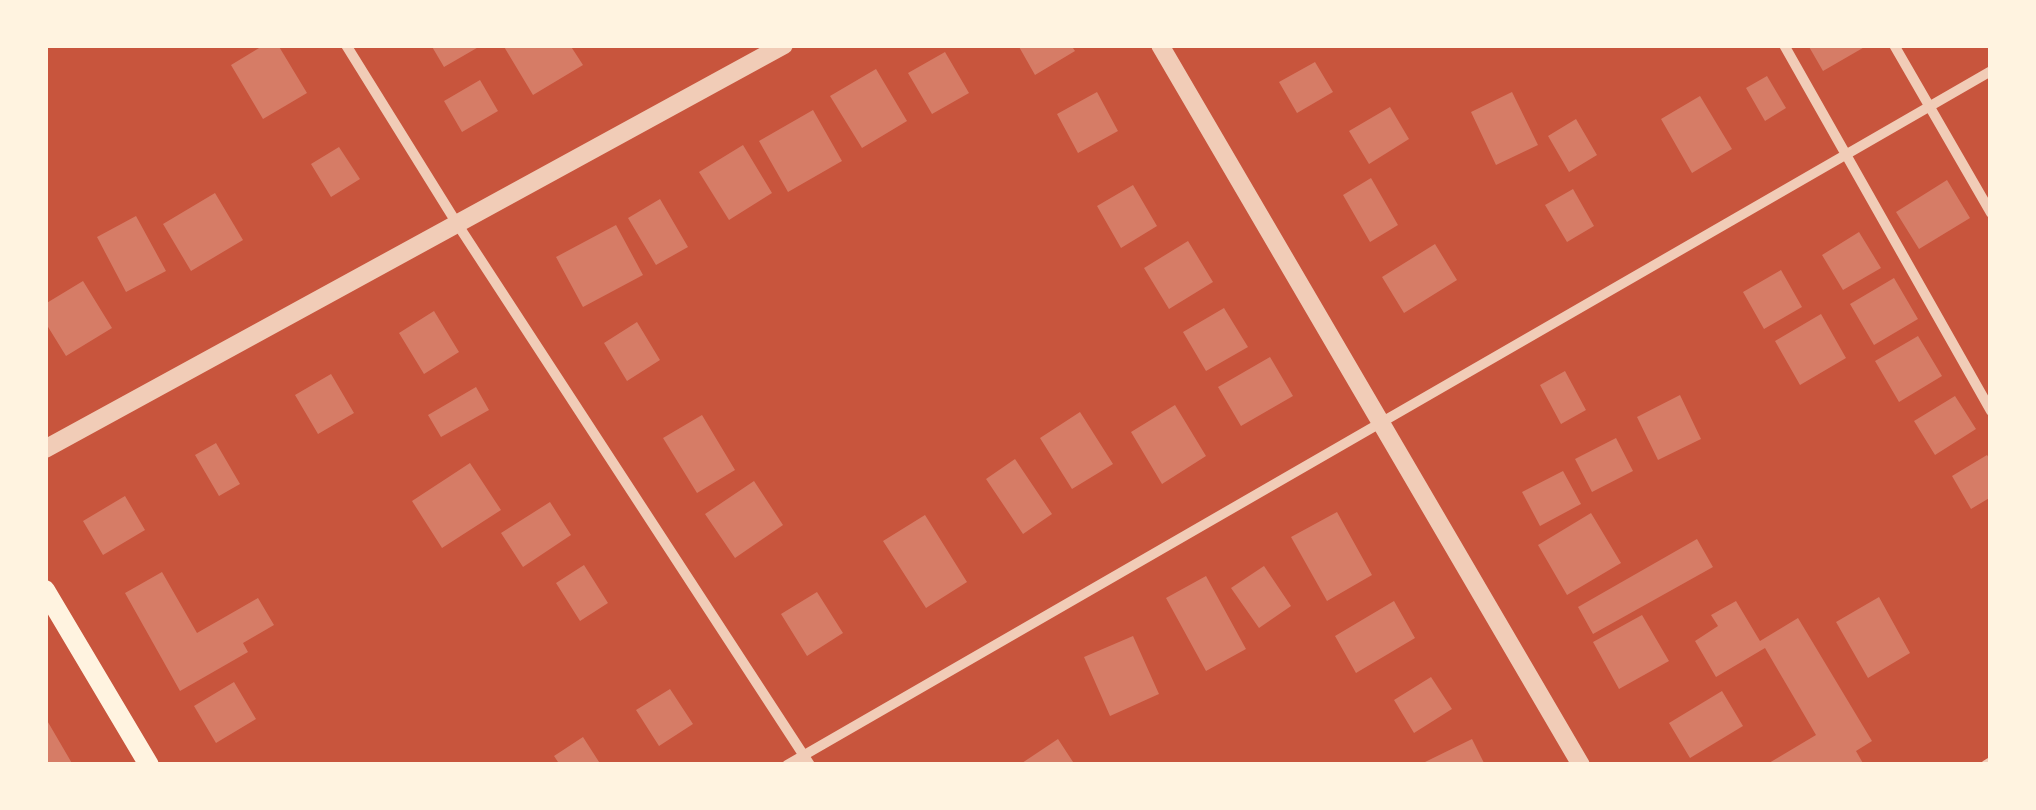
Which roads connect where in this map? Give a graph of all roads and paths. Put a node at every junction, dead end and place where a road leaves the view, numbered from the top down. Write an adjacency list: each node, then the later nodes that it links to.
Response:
1 (346, 45): 10 (street)
2 (784, 45): 10 (street)
3 (1160, 45): 12 (street)
4 (1784, 45): 8 (street)
5 (1894, 45): 7 (street)
6 (1991, 71): 7 (street)
7 (1929, 106): 8 (street); 9 (street)
8 (1844, 155): 11 (street); 12 (street)
9 (1991, 213)
10 (456, 222): 13 (street); 15 (street)
11 (1991, 411)
12 (1382, 420): 15 (street); 18 (street)
13 (45, 449)
14 (45, 590): 16 (main road)
15 (807, 760): 17 (street)
16 (149, 765)
17 (787, 765)
18 (1581, 765)

